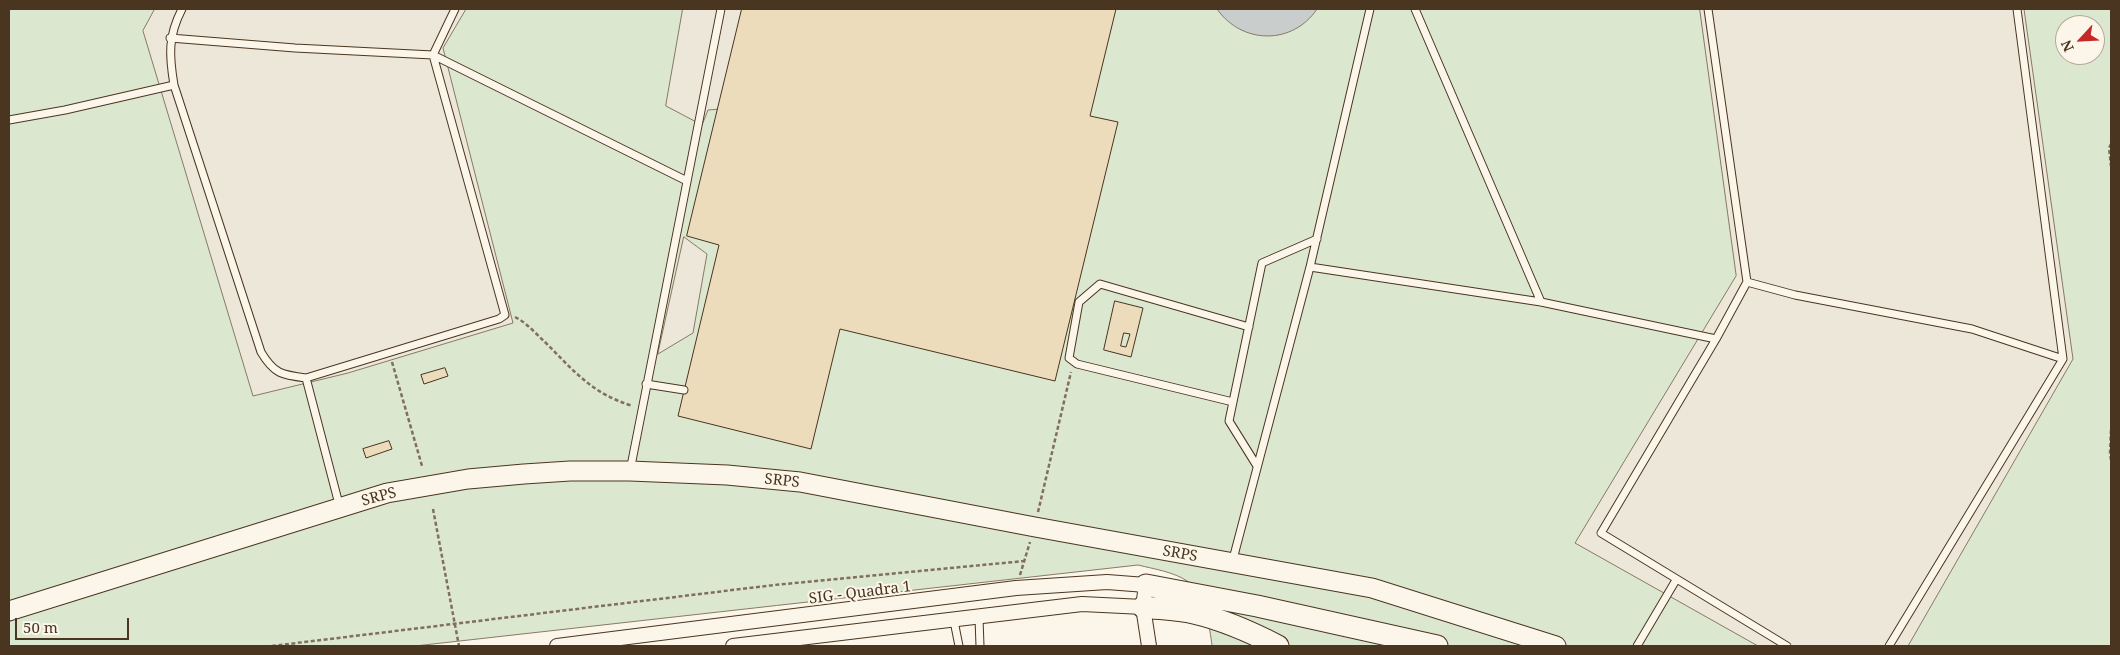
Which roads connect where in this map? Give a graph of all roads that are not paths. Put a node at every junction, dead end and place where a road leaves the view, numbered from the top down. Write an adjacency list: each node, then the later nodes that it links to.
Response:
1 (182, 9): 8 (lane)
2 (455, 9): 9 (lane)
3 (721, 9): 12 (lane)
4 (1370, 9): 13 (lane)
5 (1415, 9): 16 (lane)
6 (1708, 9): 15 (lane)
7 (2017, 9): 19 (lane)
8 (170, 38): 9 (lane); 10 (lane)
9 (433, 55): 12 (lane); 20 (lane)
10 (174, 84): 11 (lane); 20 (lane)
11 (9, 120)
12 (687, 181): 21 (lane)
13 (1317, 239): 14 (lane); 17 (lane)
14 (1310, 267): 16 (lane); 24 (lane)
15 (1747, 282): 18 (lane); 19 (lane)
16 (1541, 302): 18 (lane)
17 (1249, 327): 23 (lane); 23 (lane)
18 (1716, 339): 28 (lane)
19 (2063, 359): 46 (lane)
20 (306, 378): 26 (lane)
21 (646, 384): 22 (lane); 25 (lane)
22 (684, 390)
23 (1233, 402): 24 (lane)
24 (1257, 466): 27 (lane)
25 (630, 471): 26 (main road, SRPS); 27 (main road, SRPS)
26 (340, 508): 31 (main road, SRPS)
27 (1232, 563): 43 (main road, SRPS)
28 (1676, 580): 35 (lane); 44 (lane)
29 (1146, 585): 30 (street); 36 (street, SIG - Quadra 1); 42 (main road)
30 (1143, 607): 32 (street); 40 (street); 41 (main road)
31 (9, 611)
32 (979, 618): 33 (street); 39 (lane)
33 (954, 621): 34 (street); 38 (lane)
34 (801, 642): 37 (street)
35 (1776, 643): 45 (lane)
36 (557, 646)
37 (733, 646)
38 (959, 646)
39 (980, 646)
40 (1149, 646)
41 (1278, 646)
42 (1435, 646)
43 (1556, 646)
44 (1637, 646)
45 (1787, 646)
46 (1889, 646)

